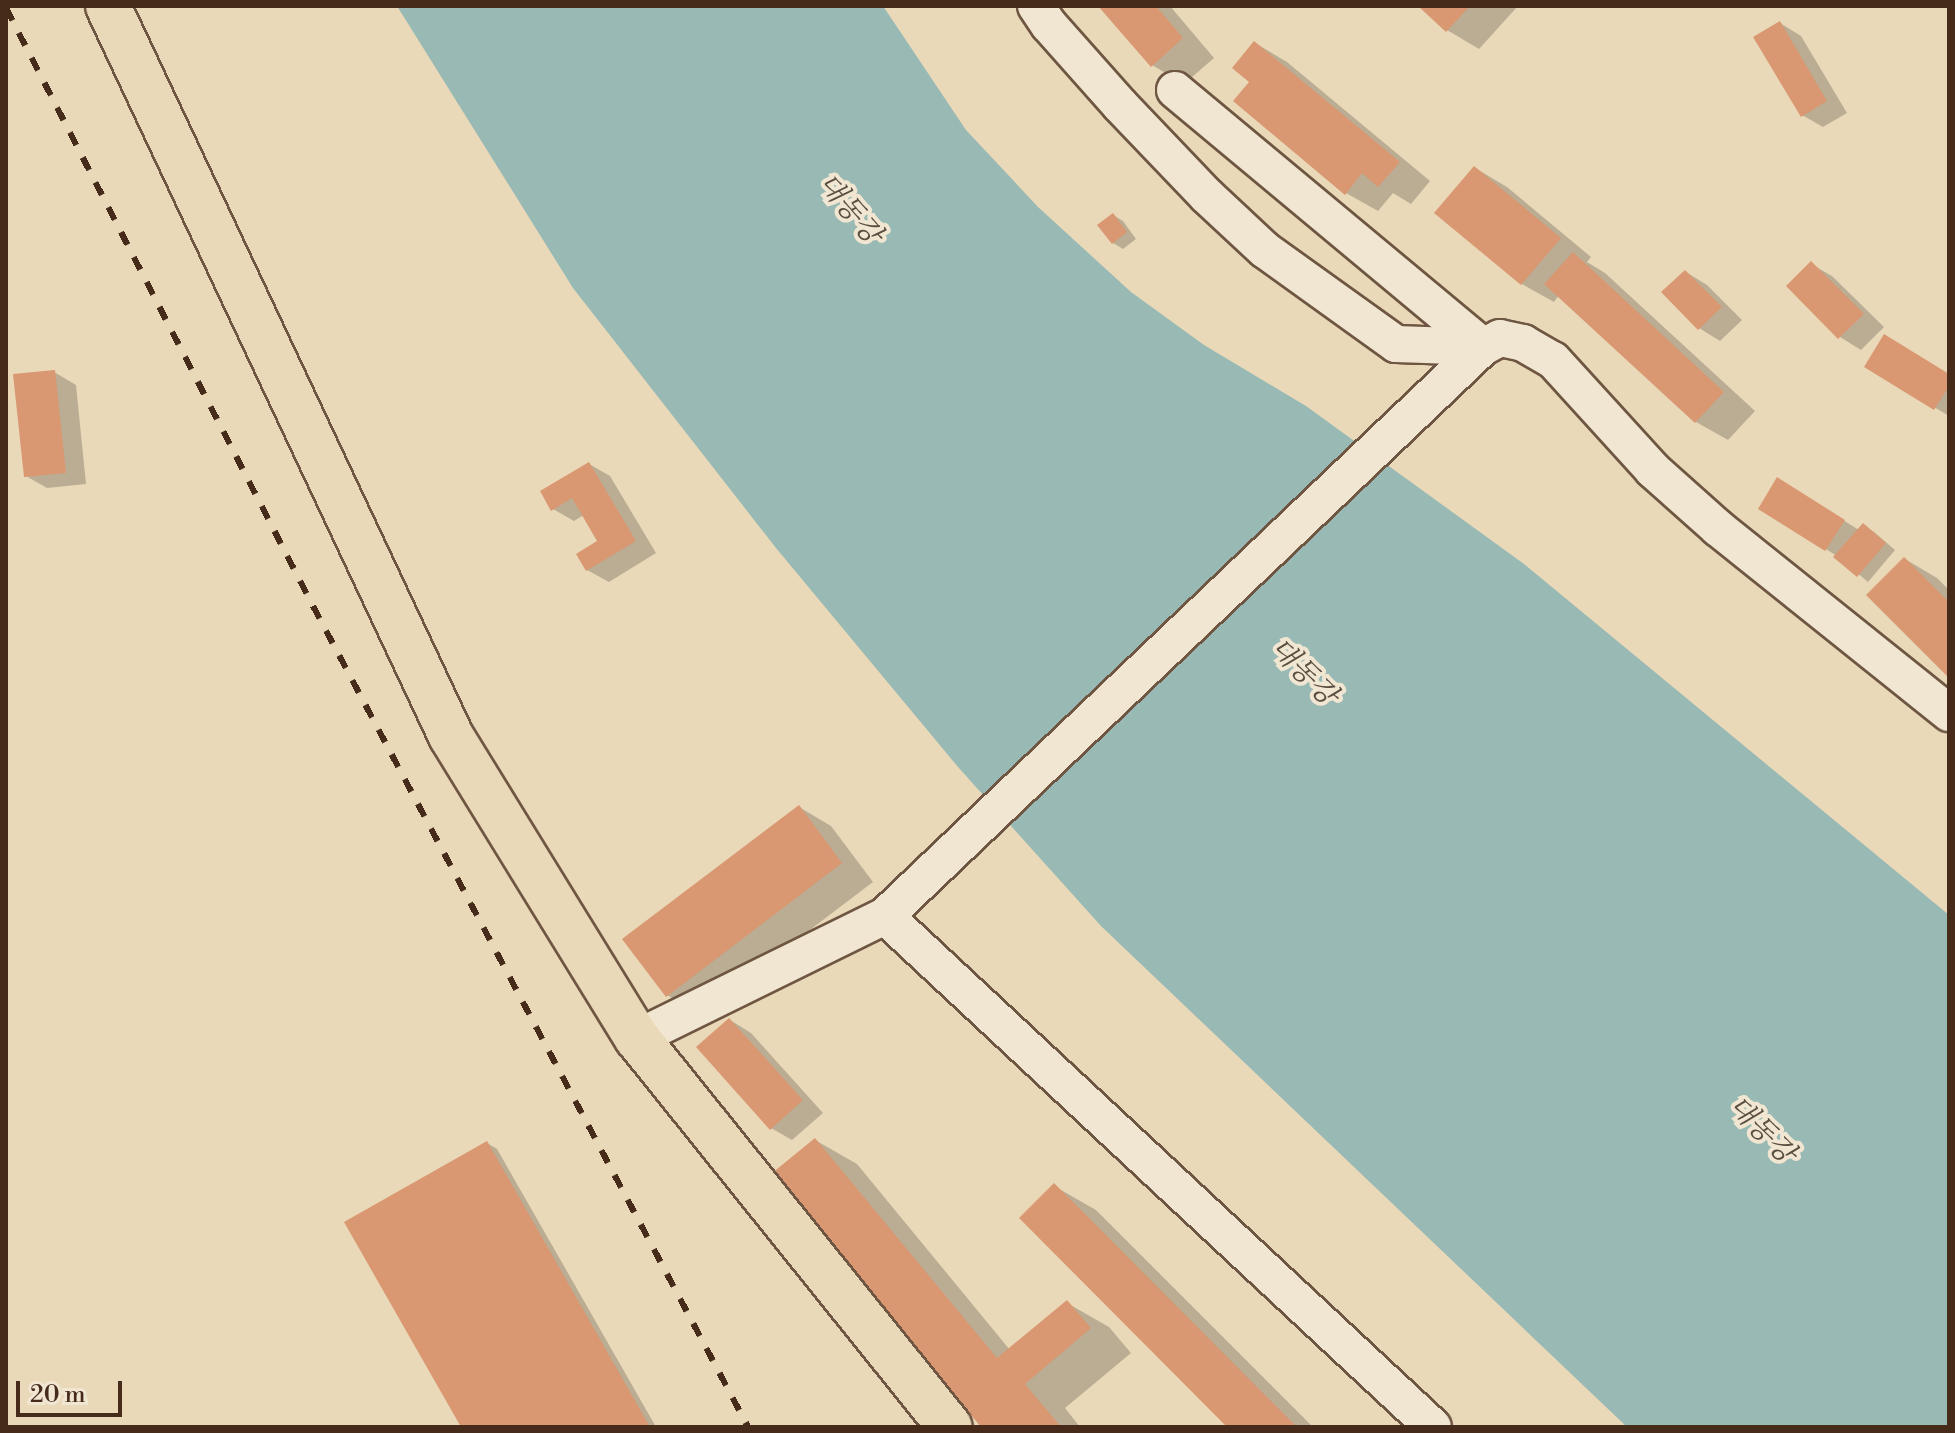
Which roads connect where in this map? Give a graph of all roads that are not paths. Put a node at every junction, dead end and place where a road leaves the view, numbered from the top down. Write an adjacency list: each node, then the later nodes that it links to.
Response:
1 (108, 6): 7 (main road)
2 (1036, 6): 4 (street)
3 (1175, 90): 4 (street)
4 (1474, 355): 5 (street); 6 (street)
5 (1949, 713)
6 (885, 916): 7 (street); 9 (street)
7 (637, 1038): 8 (main road)
8 (950, 1427)
9 (1433, 1427)

